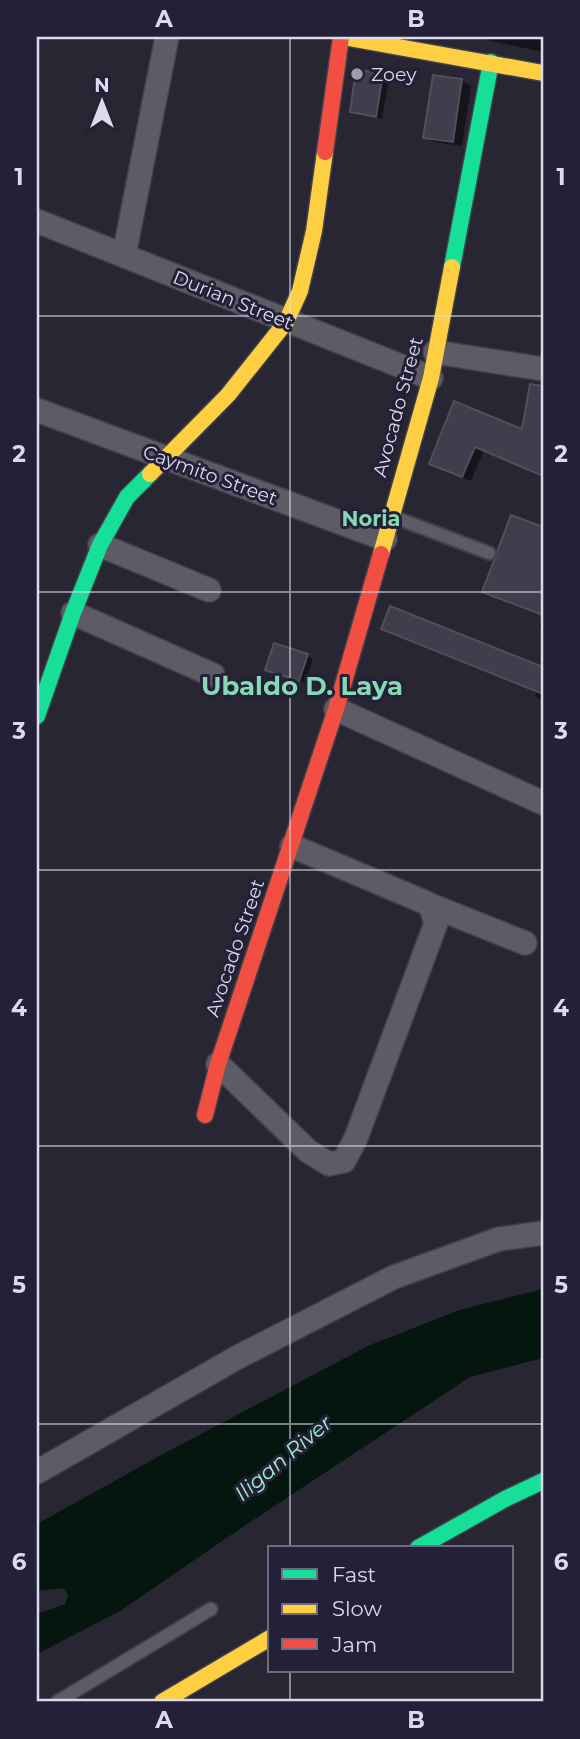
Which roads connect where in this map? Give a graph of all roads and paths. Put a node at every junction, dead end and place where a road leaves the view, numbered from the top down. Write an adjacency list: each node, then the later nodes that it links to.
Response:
1 (167, 37): 6 (street)
2 (342, 37): 3 (street); 7 (street)
3 (491, 62): 4 (street); 8 (street, Avocado Street)
4 (543, 73)
5 (37, 221): 6 (street, Durian Street)
6 (124, 256): 7 (street, Durian Street)
7 (286, 322): 10 (street, Durian Street); 12 (street)
8 (435, 352): 9 (street); 10 (street, Avocado Street)
9 (543, 369)
10 (430, 378): 13 (street, Avocado Street)
11 (37, 410): 12 (street, Caymito Street)
12 (164, 458): 14 (street, Caymito Street); 15 (street)
13 (391, 516): 14 (street, Avocado Street); 16 (lane)
14 (385, 539): 20 (street, Avocado Street)
15 (100, 545): 17 (street); 18 (street)
16 (489, 553)
17 (209, 590)
18 (73, 612): 19 (street); 21 (street)
19 (213, 675)
20 (336, 709): 22 (street); 23 (street, Avocado Street)
21 (37, 716)
22 (543, 803)
23 (292, 846): 24 (street); 26 (street, Avocado Street)
24 (430, 905): 25 (street); 26 (street)
25 (525, 943)
26 (218, 1064): 27 (street, Avocado Street)
27 (205, 1115)
28 (543, 1233): 29 (street)
29 (37, 1472)
30 (543, 1481): 31 (street)
31 (422, 1546)
32 (211, 1609): 34 (lane)
33 (268, 1640): 35 (street)
34 (57, 1702)
35 (162, 1702)

